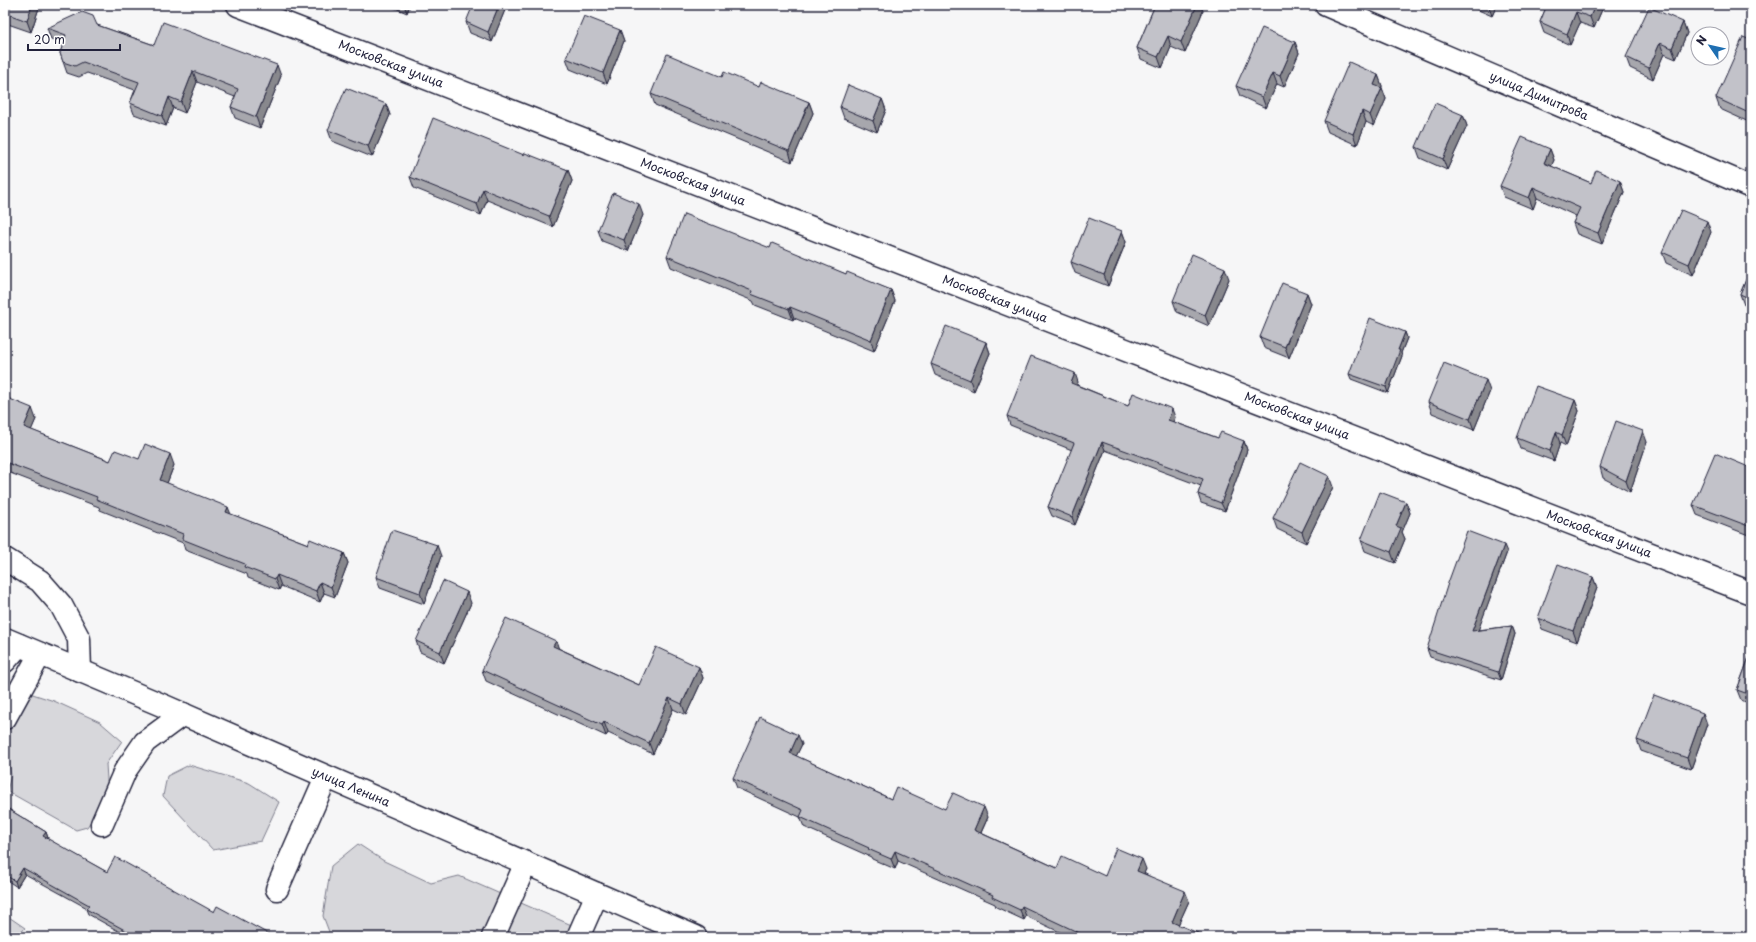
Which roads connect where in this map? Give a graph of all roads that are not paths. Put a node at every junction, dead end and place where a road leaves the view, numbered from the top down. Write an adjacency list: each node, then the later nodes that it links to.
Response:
1 (238, 5): 5 (street, Московская улица)
2 (1326, 5): 3 (street, улица Димитрова)
3 (1751, 187)
4 (5, 559): 8 (street)
5 (1751, 593)
6 (10, 648): 7 (street, улица Ленина)
7 (40, 654): 8 (street, улица Ленина); 10 (street)
8 (80, 671): 9 (street, улица Ленина)
9 (183, 714): 11 (street, улица Ленина); 12 (street)
10 (5, 718)
11 (326, 777): 13 (street, улица Ленина); 14 (street)
12 (102, 824)
13 (526, 863): 15 (street, улица Ленина); 16 (street)
14 (277, 889)
15 (597, 894): 17 (street); 18 (street, улица Ленина)
16 (493, 937)
17 (578, 937)
18 (696, 937)

